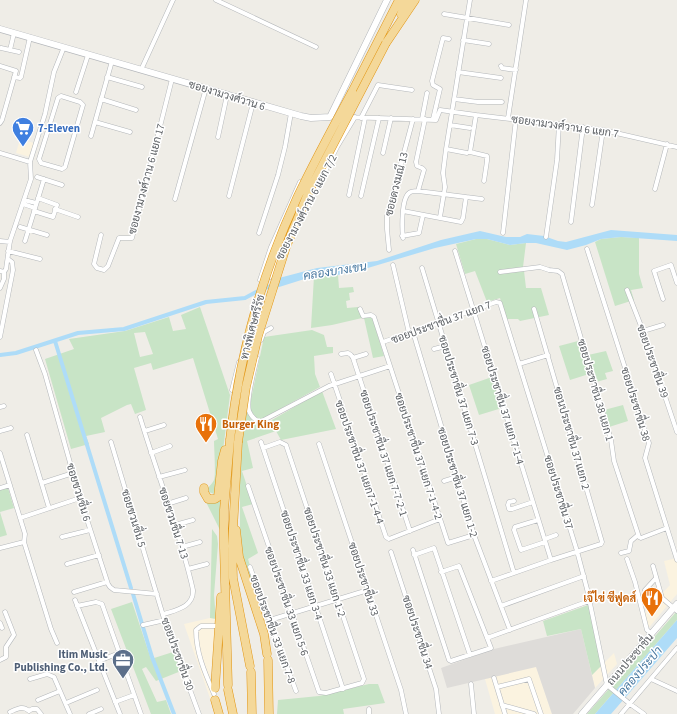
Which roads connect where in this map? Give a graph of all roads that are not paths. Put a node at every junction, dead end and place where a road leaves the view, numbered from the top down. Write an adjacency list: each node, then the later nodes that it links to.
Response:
1 (173, 0): 29 (street)
2 (216, 0): 21 (street)
3 (387, 0): 52 (street)
4 (392, 0): 18 (highway)
5 (399, 0): 18 (highway, ทางพิเศษศรีรัช)
6 (407, 0): 18 (highway, ทางพิเศษศรีรัช)
7 (415, 0): 18 (highway)
8 (470, 0): 11 (street)
9 (526, 0): 30 (street)
10 (444, 14): 11 (street)
11 (467, 18): 12 (street); 17 (street)
12 (509, 25)
13 (0, 29): 14 (street, ซอยงามวงศ์วาน 6)
14 (14, 33): 15 (street, ซอยงามวงศ์วาน 6); 23 (street)
15 (30, 37): 20 (street, ซอยงามวงศ์วาน 6); 32 (street)
16 (449, 39): 60 (street)
17 (464, 40): 19 (street); 31 (street)
18 (382, 42): 162 (highway, ทางพิเศษศรีรัช, bridge)
19 (489, 44)
20 (64, 47): 25 (street, ซอยงามวงศ์วาน 6); 49 (street)
21 (316, 47)
22 (0, 48): 23 (street)
23 (10, 50): 24 (street)
24 (19, 52)
25 (88, 55): 26 (street, ซอยงามวงศ์วาน 6); 39 (street)
26 (112, 62): 29 (street, ซอยงามวงศ์วาน 6); 33 (street)
27 (0, 66): 32 (street)
28 (501, 66): 30 (street)
29 (141, 70): 35 (street, ซอยงามวงศ์วาน 6)
30 (516, 70): 57 (street)
31 (458, 72): 34 (street); 43 (street)
32 (14, 77): 63 (street)
33 (107, 77): 36 (street); 42 (street)
34 (501, 78)
35 (172, 79): 37 (street, ซอยงามวงศ์วาน 6); 108 (street, ซอยงามวงศ์วาน 6 แยก 17)
36 (142, 87)
37 (206, 88): 41 (street, ซอยงามวงศ์วาน 6); 93 (street)
38 (412, 90): 54 (street)
39 (76, 92)
40 (427, 94): 59 (street)
41 (227, 95): 45 (street, ซอยงามวงศ์วาน 6); 71 (street)
42 (101, 99): 46 (street); 62 (street)
43 (454, 99): 44 (street); 47 (street)
44 (502, 102)
45 (253, 103): 48 (street, ซอยงามวงศ์วาน 6); 88 (street)
46 (136, 110)
47 (452, 112): 50 (street, ซอยงามวงศ์วาน 6 แยก 7); 60 (street, ซอยงามวงศ์วาน 6 แยก 7); 65 (street)
48 (291, 113): 52 (street, ซอยงามวงศ์วาน 6); 105 (street)
49 (45, 114): 51 (street); 78 (street)
50 (476, 115): 57 (street, ซอยงามวงศ์วาน 6 แยก 7); 81 (street)
51 (52, 116): 51 (street)
52 (330, 117): 53 (street)
53 (355, 117): 54 (street); 83 (street, ซอยงามวงศ์วาน 6 แยก 7/2)
54 (363, 118): 55 (street); 87 (street)
55 (379, 118): 56 (street); 89 (street)
56 (391, 118): 58 (street); 76 (street)
57 (508, 118): 61 (street, ซอยงามวงศ์วาน 6 แยก 7)
58 (412, 119): 59 (street); 114 (street, ซอยดวงมณี 13)
59 (423, 119): 60 (street); 85 (street)
60 (433, 119)
61 (516, 119): 64 (street, ซอยงามวงศ์วาน 6 แยก 7); 106 (street)
62 (95, 122): 69 (street); 70 (street)
63 (0, 123)
64 (559, 124): 66 (street, ซอยงามวงศ์วาน 6 แยก 7); 109 (street)
65 (450, 125): 67 (street); 74 (street)
66 (583, 127): 68 (street, ซอยงามวงศ์วาน 6 แยก 7); 102 (street)
67 (470, 128)
68 (603, 130): 72 (street, ซอยงามวงศ์วาน 6 แยก 7); 95 (street)
69 (130, 132)
70 (91, 136)
71 (218, 137)
72 (667, 144): 73 (street, ซอยงามวงศ์วาน 6 แยก 7); 84 (street)
73 (677, 147)
74 (446, 150): 77 (street); 86 (street)
75 (0, 153): 78 (street)
76 (383, 153)
77 (467, 153)
78 (30, 162): 94 (street)
79 (37, 177): 80 (street)
80 (44, 180): 82 (street); 91 (street)
81 (484, 181)
82 (62, 185)
83 (316, 188): 123 (street, ซอยงามวงศ์วาน 6 แยก 7/2); 124 (street)
84 (655, 189)
85 (418, 191): 86 (street); 98 (street)
86 (444, 194): 90 (street); 101 (street)
87 (349, 195)
88 (230, 196)
89 (361, 196)
90 (466, 197): 92 (street); 101 (street)
91 (38, 198): 96 (street); 97 (street)
92 (482, 198)
93 (175, 199)
94 (24, 202): 96 (street); 112 (street)
95 (592, 205)
96 (35, 207): 97 (street); 104 (street)
97 (55, 209): 100 (street)
98 (403, 211): 99 (street); 99 (street)
99 (423, 214): 101 (street)
100 (78, 217)
101 (440, 217)
102 (571, 222)
103 (20, 227): 104 (street)
104 (29, 229): 107 (street); 111 (street)
105 (259, 233)
106 (503, 233)
107 (47, 235)
108 (101, 235)
109 (546, 237)
110 (0, 240): 112 (street)
111 (25, 241)
112 (10, 242): 115 (street)
113 (587, 249): 191 (street, ซอยประชาชื่น 38)
114 (389, 250)
115 (8, 251): 117 (street); 118 (street)
116 (455, 251): 132 (street, ซอยประชาชื่น 37 แยก 7-1-4)
117 (8, 259): 121 (street); 139 (street)
118 (40, 259)
119 (393, 265): 137 (street, ซอยประชาชื่น 37 แยก 1-2)
120 (422, 268): 133 (street, ซอยประชาชื่น 37 แยก 7-3)
121 (2, 272): 126 (street)
122 (500, 272): 196 (street, ซอยประชาชื่น 38 แยก 1)
123 (270, 277)
124 (260, 280)
125 (677, 283): 128 (street)
126 (0, 288)
127 (627, 290): 136 (street, ซอยประชาชื่น 39)
128 (663, 299)
129 (499, 302): 132 (street, ซอยประชาชื่น 37 แยก 7); 148 (street, ซอยประชาชื่น 37)
130 (360, 309): 140 (street, ซอยประชาชื่น 37 แยก 7-1-4-2)
131 (534, 309): 146 (street, ซอนประชาชื่น 37 แยก 2)
132 (474, 310): 133 (street, ซอยประชาชื่น 37 แยก 7); 182 (street, ซอยประชาชื่น 37 แยก 7-1-4)
133 (439, 323): 137 (street, ซอยประชาชื่น 37 แยก 7); 141 (street, ซอยประชาชื่น 37 แยก 7-3)
134 (663, 325): 136 (street)
135 (271, 328): 138 (street)
136 (643, 331): 159 (street, ซอยประชาชื่น 39)
137 (411, 333): 140 (street, ซอยประชาชื่น 37 แยก 7); 172 (street, ซอยประชาชื่น 37 แยก 1-2)
138 (262, 336): 152 (street); 153 (street)
139 (0, 337)
140 (383, 342): 149 (street, ซอยประชาชื่น 37 แยก 7-1-4-2)
141 (446, 346): 143 (street); 217 (street, ซอยประชาชื่น 37 แยก 7-3)
142 (36, 350): 170 (street, ซอยชวนชื่น 6)
143 (434, 350)
144 (341, 354): 147 (street)
145 (366, 354): 147 (street)
146 (548, 355): 148 (street); 204 (street, ซอนประชาชื่น 37 แยก 2)
147 (353, 358): 151 (street, ซอยประชาชื่น 37 แยก 7-7-2-1)
148 (519, 364): 204 (street, ซอยประชาชื่น 37)
149 (390, 366): 151 (street); 187 (street, ซอยประชาชื่น 37 แยก 7-1-4-2)
150 (331, 374): 152 (street, ซอยประชาชื่น 37 แยก7-1-4-4)
151 (359, 376): 152 (street); 193 (street, ซอยประชาชื่น 37 แยก 7-7-2-1)
152 (335, 384): 193 (street, ซอยประชาชื่น 37 แยก7-1-4-4)
153 (232, 390)
154 (140, 417): 158 (street, ซอยชวนชื่น 7-13)
155 (164, 425): 158 (street)
156 (11, 428): 157 (street)
157 (0, 431)
158 (145, 431): 167 (street, ซอยชวนชื่น 7-13)
159 (677, 432)
160 (27, 435): 174 (street)
161 (111, 442): 225 (street, ซอยชวนชื่น 5)
162 (232, 442): 178 (highway); 184 (highway, ทางพิเศษศรีรัช); 203 (highway, ทางพิเศษศรีรัช)
163 (261, 442): 166 (street, ซอยประชาชื่น 33 แยก 3-4)
164 (319, 444): 222 (street, ซอยประชาชื่น 33)
165 (170, 446): 167 (street)
166 (263, 448): 226 (street, ซอยประชาชื่น 33 แยก 1-2); 230 (street, ซอยประชาชื่น 33 แยก 3-4)
167 (151, 452): 171 (street, ซอยชวนชื่น 7-13)
168 (0, 453): 175 (street)
169 (185, 470): 171 (street)
170 (73, 473): 174 (street); 179 (street, ซอยชวนชื่น 6)
171 (160, 477): 183 (street, ซอยชวนชื่น 7-13)
172 (457, 477): 173 (street); 194 (street, ซอยประชาชื่น 37 แยก 1-2)
173 (444, 481)
174 (42, 483): 185 (street)
175 (10, 485): 177 (street); 186 (street)
176 (248, 486): 235 (street, ซอยประชาชื่น 33 แยก 5-6)
177 (0, 488)
178 (204, 488)
179 (80, 498): 185 (street); 192 (street, ซอยชวนชื่น 6)
180 (186, 498): 183 (street)
181 (514, 501): 182 (street)
182 (533, 502): 189 (street, ซอยประชาชื่น 37 แยก 7-1-4)
183 (168, 504): 190 (street, ซอยชวนชื่น 7-13)
184 (233, 504): 279 (highway, ทางพิเศษศรีรัช); 280 (highway)
185 (50, 508): 186 (street)
186 (20, 518): 199 (street)
187 (440, 518): 193 (street); 194 (street, ซอยประชาชื่น 37 แยก 7-1-4-2)
188 (193, 520): 190 (street)
189 (538, 520): 198 (street, ซอยประชาชื่น 37 แยก 7-1-4); 198 (street)
190 (175, 525): 201 (street, ซอยชวนชื่น 7-13)
191 (667, 528): 196 (street); 210 (street, ซอยประชาชื่น 38)
192 (90, 530): 197 (street); 207 (street, ซอยชวนชื่น 6)
193 (410, 531)
194 (474, 534): 220 (street, ซอยประชาชื่น 37 แยก 1-2)
195 (556, 535): 198 (street)
196 (638, 535): 206 (street)
197 (62, 537)
198 (545, 541): 209 (street, ซอยประชาชื่น 37 แยก 7-1-4)
199 (24, 542): 202 (street); 243 (street)
200 (200, 542): 201 (street)
201 (182, 547): 215 (street, ซอยชวนชื่น 7-13)
202 (0, 548)
203 (224, 548): 239 (highway); 278 (highway, ทางพิเศษศรีรัช)
204 (577, 551): 209 (street); 218 (street, ซอยประชาชื่น 37)
205 (391, 552): 283 (street, ซอยประชาชื่น 34)
206 (621, 553)
207 (98, 555): 211 (street); 221 (street, ซอยชวนชื่น 6)
208 (627, 559): 241 (street)
209 (551, 560): 217 (street)
210 (677, 560)
211 (67, 564)
212 (207, 564): 215 (street)
213 (652, 566): 219 (street)
214 (250, 567): 237 (street, ซอยประชาชื่น 33 แยก 7-8)
215 (188, 569): 234 (street, ซอยชวนชื่น 7-13)
216 (441, 572): 242 (street); 246 (street); 246 (street)
217 (514, 573): 220 (street)
218 (584, 576): 228 (street, ซอยประชาชื่น 37); 231 (street)
219 (656, 578): 223 (street); 232 (street)
220 (492, 581): 231 (street, ซอยประชาชื่น 37 แยก 1-2)
221 (107, 582): 224 (street); 225 (street)
222 (368, 590): 226 (street); 282 (street, ซอยประชาชื่น 33)
223 (645, 590)
224 (74, 592)
225 (157, 594): 234 (street, ซอยประชาชื่น 30)
226 (337, 599): 230 (street); 255 (street, ซอยประชาชื่น 33 แยก 1-2)
227 (75, 600): 229 (street)
228 (589, 601): 240 (street); 254 (street, ซอยประชาชื่น 37)
229 (77, 606): 245 (street); 248 (street)
230 (315, 606): 235 (street); 255 (street, ซอยประชาชื่น 33 แยก 3-4)
231 (501, 606): 240 (street, ซอยประชาชื่น 37 แยก 1-2)
232 (676, 608): 241 (street, ถนนประชาชื่น)
233 (5, 612): 247 (street)
234 (164, 614): 236 (street, ซอยประชาชื่น 30)
235 (292, 614): 237 (street); 255 (street, ซอยประชาชื่น 33 แยก 5-6)
236 (165, 620): 238 (street); 276 (street, ซอยประชาชื่น 30)
237 (270, 620): 257 (street, ซอยประชาชื่น 33 แยก 7-8)
238 (143, 624)
239 (219, 626): 260 (highway); 260 (street)
240 (510, 630): 242 (street)
241 (652, 634): 254 (street, ถนนประชาชื่น)
242 (487, 638): 246 (street)
243 (57, 643)
244 (676, 651): 251 (street)
245 (118, 653): 248 (street); 261 (street)
246 (470, 655)
247 (0, 660)
248 (99, 661): 264 (street)
249 (494, 678): 253 (street)
250 (30, 679): 258 (street)
251 (651, 679): 259 (street); 265 (street)
252 (471, 684): 284 (street)
253 (497, 687): 266 (street); 287 (street)
254 (610, 688): 265 (street); 288 (street, ถนนประชาชื่น)
255 (343, 689)
256 (97, 690): 263 (street)
257 (296, 690)
258 (60, 691): 262 (street); 263 (street)
259 (677, 691)
260 (215, 694): 277 (highway)
261 (134, 695): 264 (street); 275 (street)
262 (38, 700)
263 (66, 702): 272 (street)
264 (115, 702): 274 (street)
265 (630, 704): 289 (street); 290 (street)
266 (502, 705): 285 (street); 286 (street)
267 (102, 709): 273 (street)
268 (369, 709): 281 (street)
269 (10, 712): 270 (street)
270 (29, 713): 271 (street)
271 (41, 714)
272 (70, 714)
273 (89, 714)
274 (120, 714)
275 (141, 714)
276 (199, 714)
277 (219, 714)
278 (233, 714)
279 (252, 714)
280 (269, 714)
281 (370, 714)
282 (406, 714)
283 (439, 714)
284 (474, 714)
285 (505, 714)
286 (534, 714)
287 (541, 714)
288 (582, 714)
289 (621, 714)
290 (644, 714)

